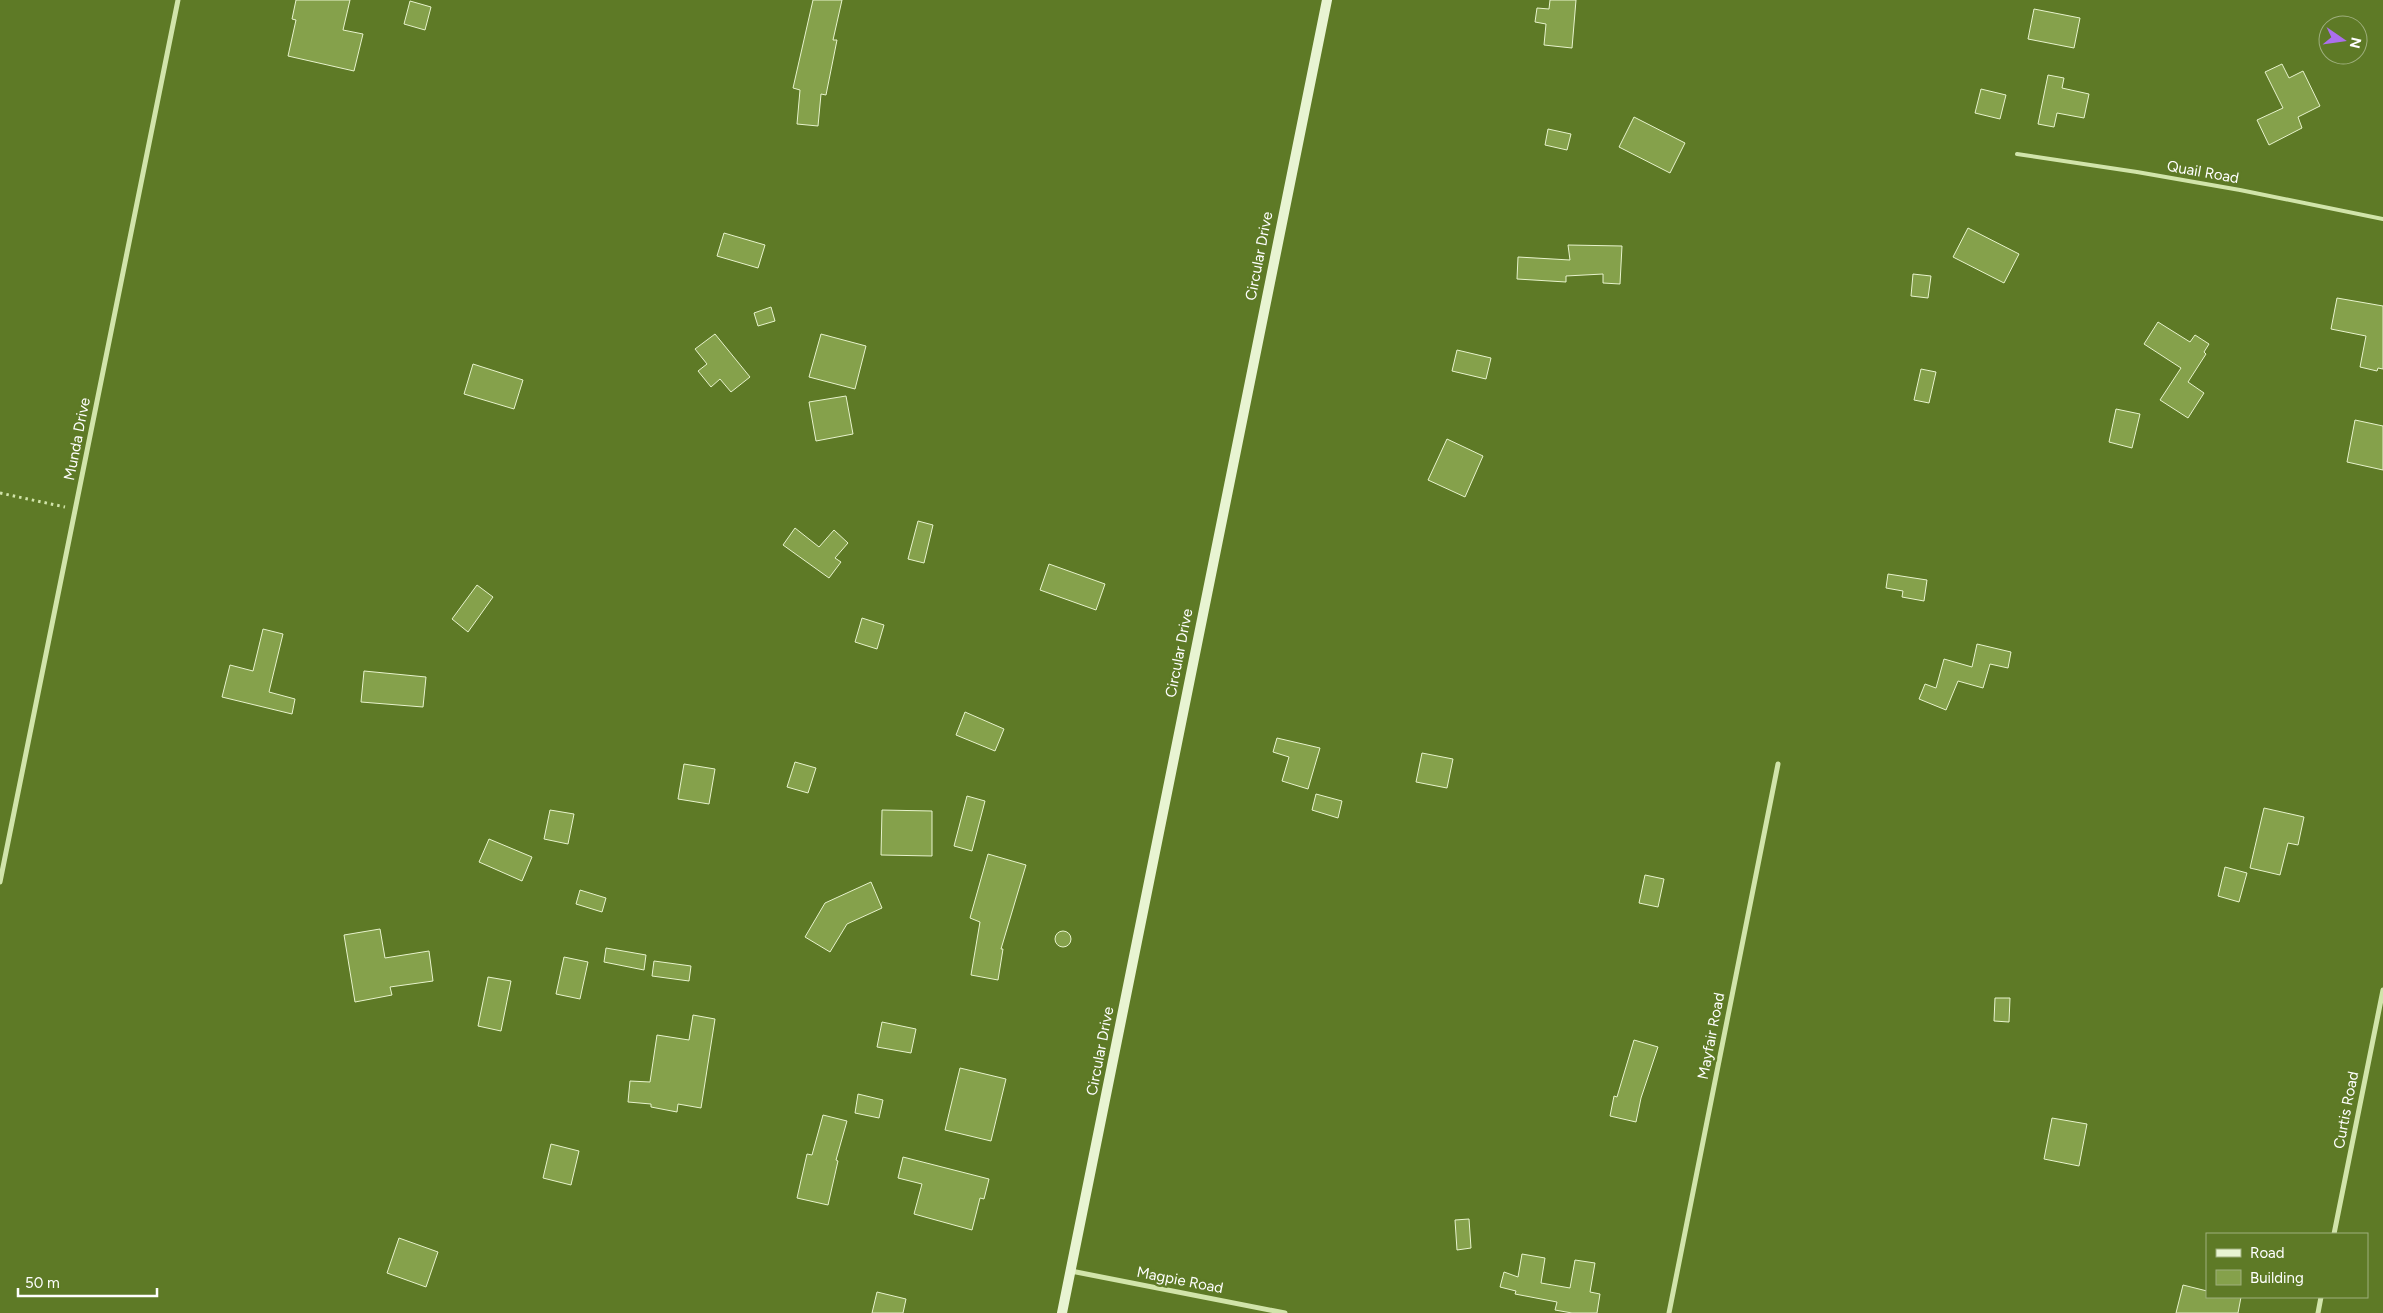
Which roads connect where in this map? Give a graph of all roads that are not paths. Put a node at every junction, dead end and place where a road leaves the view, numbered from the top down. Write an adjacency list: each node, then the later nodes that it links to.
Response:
1 (178, 0): 6 (street, Munda Drive)
2 (1327, 0): 9 (street, Circular Drive)
3 (2017, 154): 4 (lane, Quail Road)
4 (2383, 219)
5 (1778, 764): 13 (street, Mayfair Road)
6 (0, 882)
7 (2383, 990): 8 (street, Curtis Road)
8 (2334, 1233)
9 (1071, 1272): 11 (street, Circular Drive); 12 (street, Magpie Road)
10 (2321, 1298): 14 (street)
11 (1062, 1313)
12 (1285, 1313)
13 (1669, 1313)
14 (2318, 1313)

